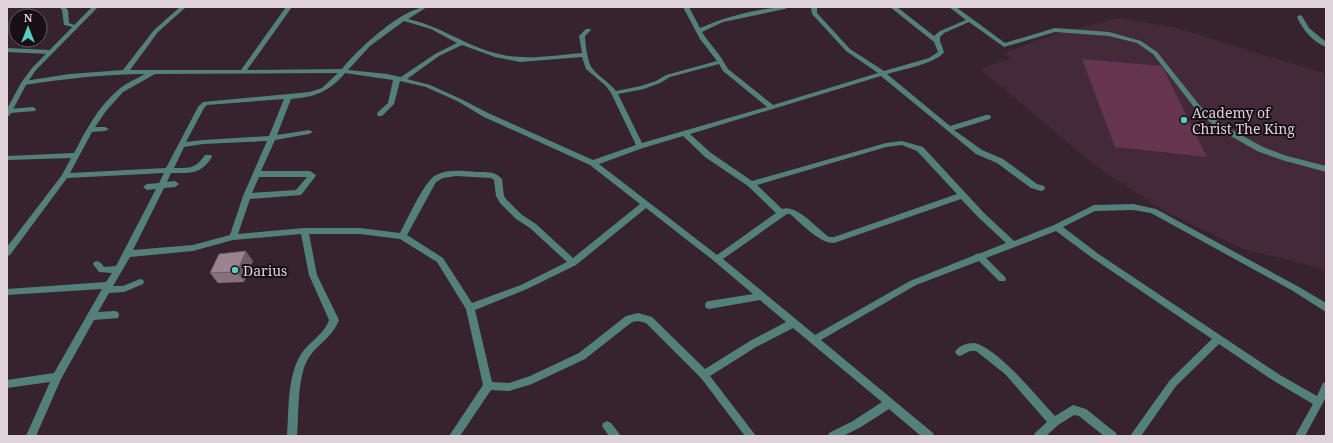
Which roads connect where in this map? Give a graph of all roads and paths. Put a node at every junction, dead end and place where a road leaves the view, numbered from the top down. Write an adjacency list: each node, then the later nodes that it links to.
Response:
1 (62, 7): 14 (street)
2 (95, 7): 14 (street)
3 (183, 7): 26 (street)
4 (289, 7): 25 (street)
5 (424, 7): 12 (street)
6 (686, 7): 16 (street)
7 (785, 7): 16 (street)
8 (814, 7): 28 (street)
9 (893, 7): 17 (street)
10 (952, 7): 13 (street)
11 (1300, 17): 19 (street)
12 (402, 19): 18 (street); 24 (street)
13 (970, 20): 17 (street); 50 (street)
14 (75, 27): 21 (street)
15 (588, 30): 22 (street)
16 (699, 31): 23 (street)
17 (937, 41): 28 (street)
18 (462, 43): 22 (street); 29 (street)
19 (1326, 45)
20 (7, 50): 21 (street)
21 (49, 52): 30 (street)
22 (585, 55): 31 (street)
23 (720, 62): 31 (street); 33 (street)
24 (344, 70): 25 (street); 29 (street); 32 (street)
25 (244, 71): 27 (street)
26 (126, 72): 27 (street); 30 (street)
27 (153, 72): 40 (street)
28 (881, 75): 33 (street); 39 (street)
29 (400, 79): 36 (street); 49 (street)
30 (24, 83): 35 (street)
31 (614, 93): 45 (street)
32 (288, 97): 43 (street); 44 (street)
33 (771, 107): 42 (street)
34 (33, 109): 35 (street)
35 (8, 113)
36 (380, 114)
37 (988, 118): 39 (street)
38 (105, 129): 40 (street)
39 (949, 129): 58 (street)
40 (89, 130): 46 (street)
41 (309, 132): 43 (street)
42 (684, 133): 45 (street); 55 (street)
43 (272, 138): 44 (street); 52 (street)
44 (181, 145): 51 (street)
45 (640, 146): 49 (street)
46 (76, 155): 48 (street); 53 (street)
47 (208, 157): 51 (street)
48 (7, 158)
49 (592, 163): 61 (street)
50 (1326, 169)
51 (169, 170): 53 (street); 56 (street)
52 (258, 174): 60 (street); 60 (street)
53 (65, 176): 68 (street)
54 (175, 184): 56 (street)
55 (751, 184): 59 (street); 62 (street)
56 (160, 185): 57 (street); 69 (street)
57 (147, 187)
58 (1041, 188)
59 (963, 195): 62 (street); 67 (street)
60 (247, 196): 66 (street)
61 (645, 204): 71 (street); 72 (street)
62 (781, 213): 71 (street)
63 (1057, 227): 67 (street); 82 (street); 86 (street)
64 (304, 231): 65 (street); 66 (street); 99 (street)
65 (402, 236): 72 (street); 81 (street)
66 (233, 237): 69 (street)
67 (1012, 244): 70 (street)
68 (7, 253)
69 (127, 254): 74 (street)
70 (979, 256): 75 (street); 87 (street)
71 (717, 259): 79 (street)
72 (573, 263): 81 (street)
73 (97, 264): 74 (street)
74 (118, 269): 77 (street)
75 (1002, 279)
76 (140, 282): 77 (street)
77 (108, 287): 78 (street); 84 (street)
78 (7, 292)
79 (760, 296): 80 (street); 85 (street)
80 (709, 305)
81 (470, 308): 92 (street)
82 (1326, 308)
83 (115, 315): 84 (street)
84 (92, 316): 90 (street)
85 (793, 323): 87 (street); 89 (street)
86 (1219, 338): 94 (street); 107 (street)
87 (814, 340): 95 (street)
88 (960, 352): 96 (street)
89 (704, 375): 92 (street); 102 (street)
90 (56, 377): 91 (street); 98 (street)
91 (7, 384)
92 (488, 386): 100 (street)
93 (1326, 386): 94 (street)
94 (1319, 402): 108 (street)
95 (889, 403): 103 (street); 104 (street)
96 (1054, 422): 105 (street); 106 (street)
97 (607, 426): 101 (street)
98 (31, 436)
99 (292, 436)
100 (454, 436)
101 (616, 436)
102 (752, 436)
103 (833, 436)
104 (928, 436)
105 (1039, 436)
106 (1112, 436)
107 (1135, 436)
108 (1300, 436)

